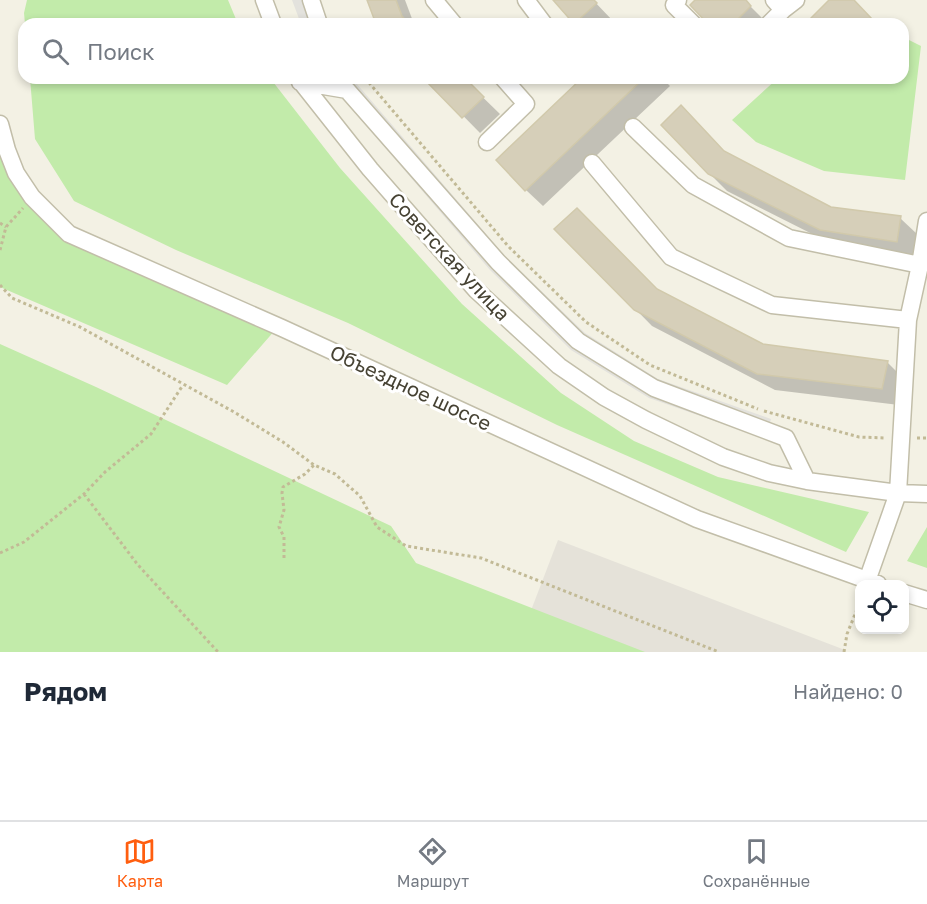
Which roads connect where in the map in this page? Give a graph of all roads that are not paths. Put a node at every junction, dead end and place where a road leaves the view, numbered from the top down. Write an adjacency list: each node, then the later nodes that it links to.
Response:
1 (264, 0): 7 (street)
2 (311, 0): 8 (street)
3 (434, 0): 9 (street)
4 (526, 0): 10 (street)
5 (678, 0): 11 (street)
6 (784, 3): 12 (street)
7 (271, 18)
8 (316, 18)
9 (449, 18)
10 (540, 18)
11 (687, 18)
12 (773, 18)
13 (302, 84): 23 (street, Советская улица)
14 (319, 84): 23 (street)
15 (508, 84): 18 (street)
16 (0, 124): 26 (street, Объездное шоссе)
17 (633, 127): 21 (street)
18 (487, 142)
19 (592, 164): 22 (street)
20 (927, 221): 21 (street)
21 (920, 265): 22 (street)
22 (908, 320): 24 (street)
23 (807, 481): 24 (street, Советская улица)
24 (898, 493): 25 (street, Советская улица); 27 (street)
25 (927, 494)
26 (865, 580)
27 (874, 580)
28 (909, 595): 29 (street)
29 (927, 600)

